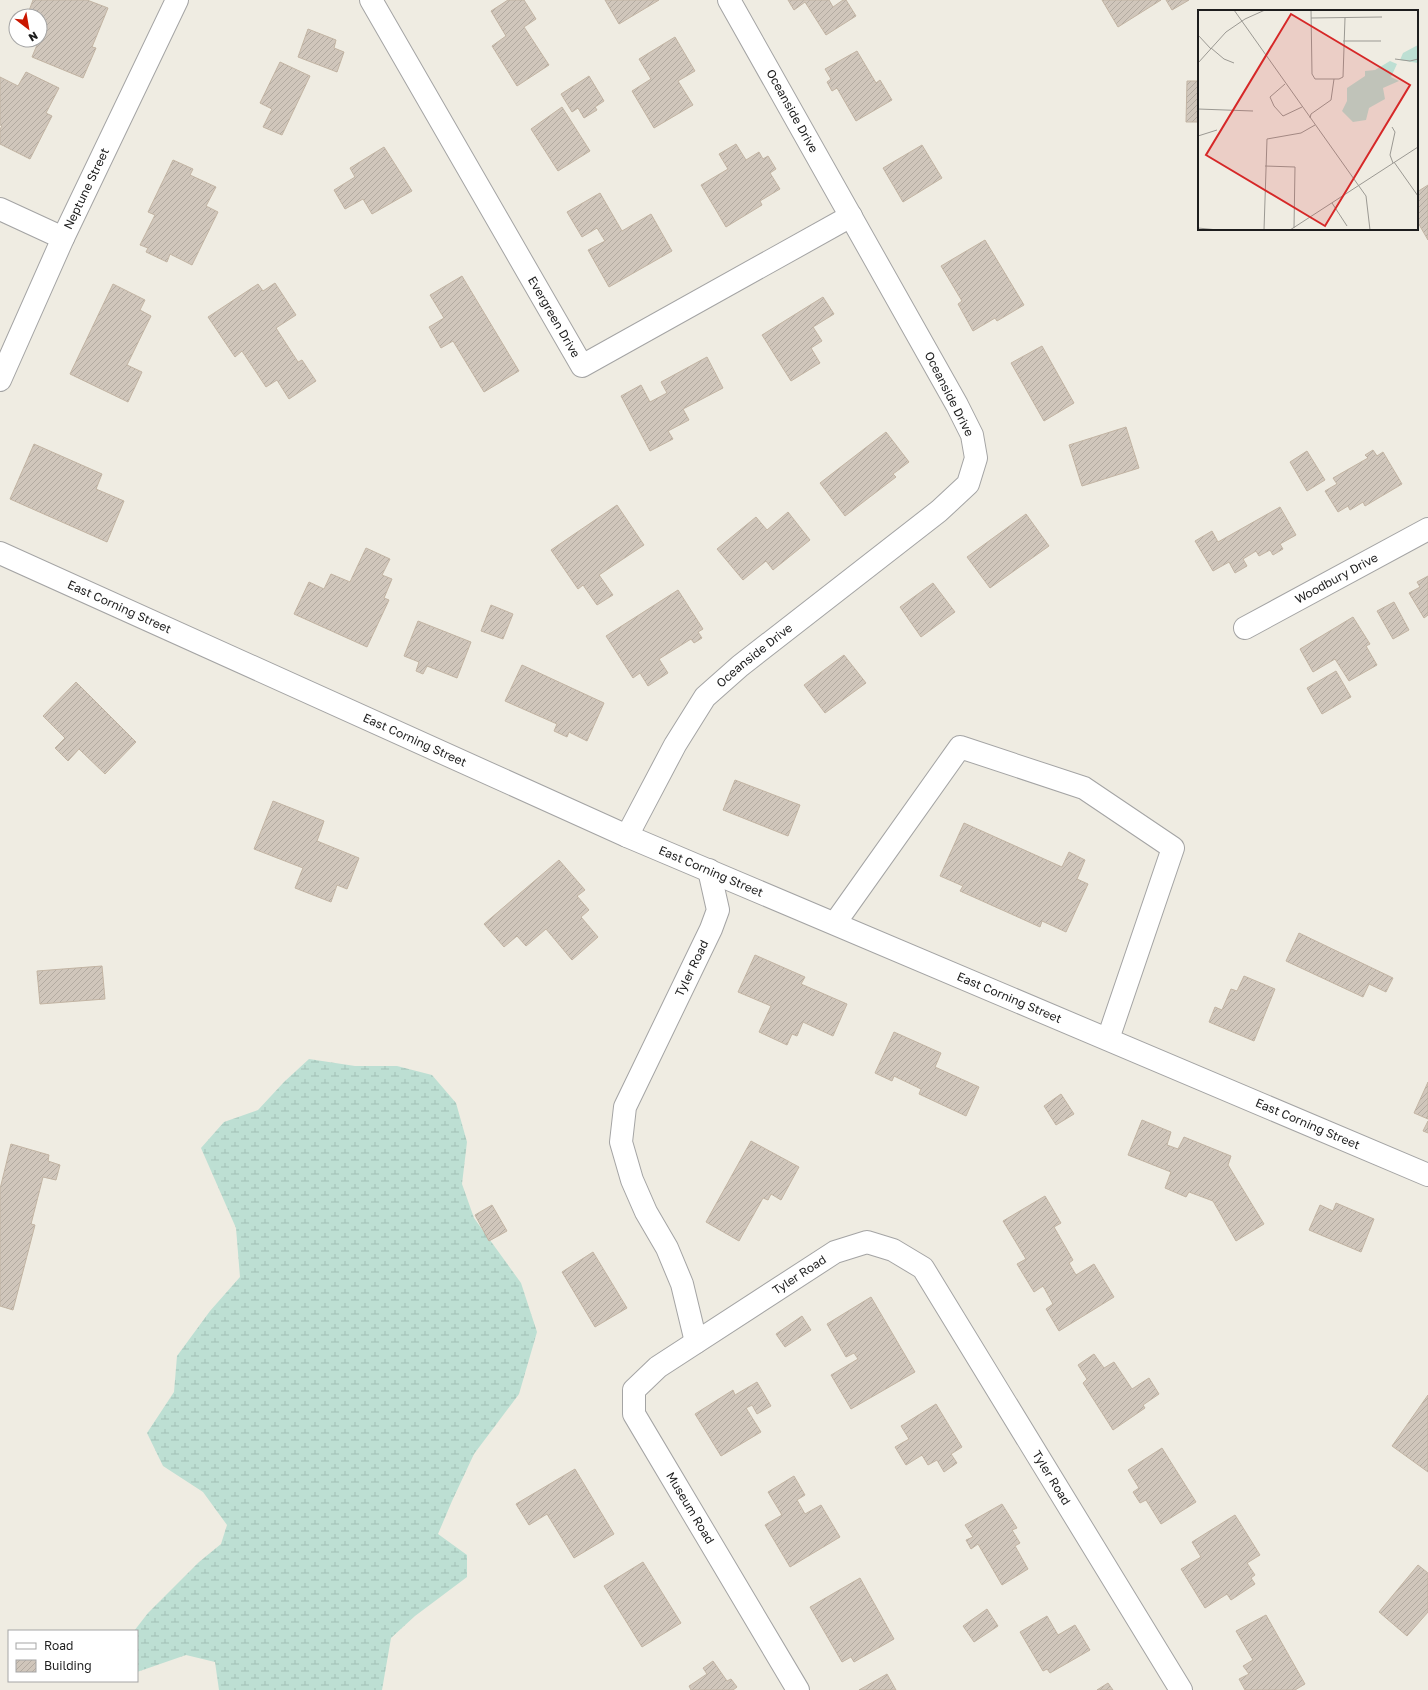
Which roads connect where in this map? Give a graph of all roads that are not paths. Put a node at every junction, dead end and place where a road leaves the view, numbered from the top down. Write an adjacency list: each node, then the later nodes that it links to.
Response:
1 (177, 0): 6 (street, Neptune Street)
2 (371, 0): 5 (street, Evergreen Drive)
3 (729, 0): 5 (street, Oceanside Drive)
4 (0, 209): 6 (street)
5 (851, 216): 11 (street, Oceanside Drive)
6 (63, 238): 7 (street, Neptune Street)
7 (0, 380)
8 (1428, 529): 10 (street, Woodbury Drive)
9 (0, 553): 11 (street, East Corning Street)
10 (1245, 628)
11 (628, 836): 12 (street, East Corning Street)
12 (709, 870): 13 (street, East Corning Street); 16 (street, Tyler Road)
13 (835, 923): 14 (street, East Corning Street); 14 (street)
14 (1108, 1039): 15 (street, East Corning Street)
15 (1428, 1175)
16 (696, 1342): 17 (street, Museum Road); 18 (street, Tyler Road)
17 (798, 1690)
18 (1181, 1690)

